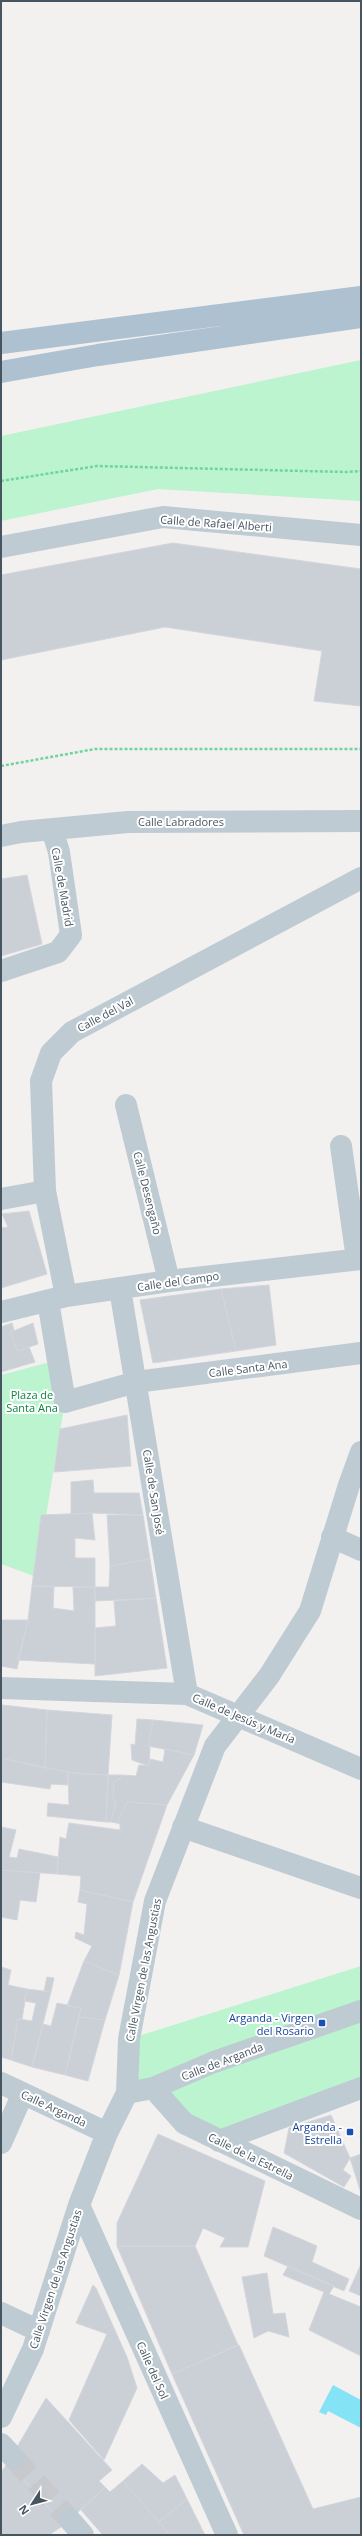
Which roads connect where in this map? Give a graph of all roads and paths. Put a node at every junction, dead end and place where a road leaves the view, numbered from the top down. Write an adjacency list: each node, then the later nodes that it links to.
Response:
1 (361, 297): 3 (main road)
2 (361, 317): 4 (main road)
3 (1, 343)
4 (1, 372)
5 (361, 471): 6 (path)
6 (1, 482)
7 (361, 535): 8 (street, Calle de Rafael Alberti)
8 (1, 548)
9 (361, 749): 10 (path)
10 (1, 766)
11 (361, 821): 12 (street, Calle Labradores)
12 (52, 829): 13 (street, Calle Labradores); 15 (street, Calle de Madrid)
13 (1, 836)
14 (361, 878): 18 (street, Calle del Val)
15 (1, 971)
16 (126, 1105): 21 (street, Calle Desengaño)
17 (341, 1146): 20 (street, Calle del Campo)
18 (45, 1191): 19 (street); 23 (street, Calle del Val)
19 (1, 1199)
20 (359, 1259): 21 (street, Calle del Campo)
21 (169, 1281): 22 (street, Calle del Campo)
22 (120, 1289): 23 (street, Calle del Campo); 26 (street, Calle de San José)
23 (57, 1298): 24 (street, Calle del Campo); 26 (street)
24 (1, 1312)
25 (361, 1353): 26 (street, Calle Santa Ana)
26 (136, 1382): 31 (street, Calle de San José)
27 (361, 1452): 28 (street, Calle Virgen de las Angustias)
28 (332, 1537): 29 (street); 32 (street, Calle Virgen de las Angustias)
29 (361, 1550)
30 (1, 1688): 31 (street, Calle de Jesús y María)
31 (187, 1694): 32 (street, Calle de Jesús y María)
32 (238, 1714): 33 (street, Calle de Jesús y María); 34 (street, Calle Virgen de las Angustias)
33 (361, 1769)
34 (184, 1827): 35 (street); 41 (street, Calle Virgen de las Angustias)
35 (361, 1888)
36 (361, 2011): 38 (street, Calle de Arganda)
37 (1, 2083): 40 (street, Calle Arganda)
38 (152, 2088): 41 (street, Calle de Arganda); 43 (street, Calle de la Estrella)
39 (361, 2088): 43 (street)
40 (23, 2093): 42 (street, Calle Arganda); 44 (street)
41 (127, 2093): 42 (street, Calle Virgen de las Angustias)
42 (107, 2133): 45 (street, Calle Virgen de las Angustias)
43 (219, 2142): 46 (street, Calle de la Estrella)
44 (1, 2143)
45 (79, 2205): 48 (street, Calle Virgen de las Angustias); 50 (street, Calle del Sol)
46 (361, 2209)
47 (1, 2313): 48 (street)
48 (38, 2331): 49 (street, Calle Virgen de las Angustias)
49 (1, 2417)
50 (227, 2535)

